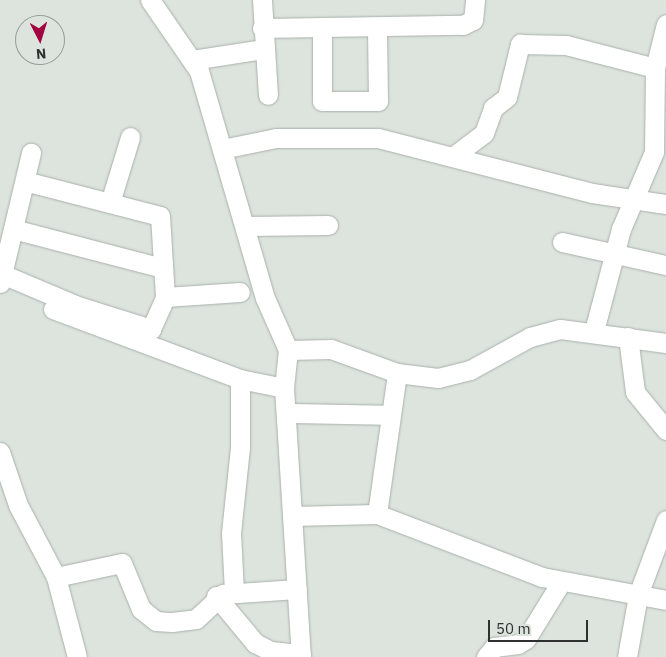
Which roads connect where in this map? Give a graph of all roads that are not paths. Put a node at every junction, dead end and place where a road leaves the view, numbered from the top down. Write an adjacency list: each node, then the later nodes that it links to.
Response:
1 (150, 0): 9 (street)
2 (262, 0): 7 (street)
3 (475, 0): 6 (street)
4 (666, 24): 10 (street)
5 (322, 27): 6 (street); 6 (street); 7 (street)
6 (377, 27)
7 (262, 28): 8 (street)
8 (264, 49): 9 (street); 11 (street)
9 (192, 60): 13 (street)
10 (655, 68): 14 (street); 16 (street)
11 (268, 95)
12 (130, 137): 19 (street)
13 (222, 148): 16 (street); 22 (street)
14 (660, 152): 18 (street)
15 (31, 153): 17 (street)
16 (455, 155): 18 (street)
17 (24, 181): 19 (street); 23 (street)
18 (633, 199): 20 (street); 25 (street)
19 (110, 203): 27 (street)
20 (666, 204)
21 (328, 225): 22 (street)
22 (247, 226): 34 (street)
23 (13, 229): 27 (street); 28 (street)
24 (562, 242): 25 (street)
25 (615, 254): 26 (street); 31 (street)
26 (666, 265)
27 (163, 268): 30 (street)
28 (1, 280): 30 (street); 36 (street)
29 (240, 292): 30 (street)
30 (165, 297)
31 (594, 332): 32 (street); 35 (street)
32 (628, 337): 33 (street); 40 (street)
33 (666, 343)
34 (288, 350): 35 (street); 37 (street)
35 (397, 373): 39 (street)
36 (240, 379): 37 (street); 48 (street)
37 (284, 388): 38 (street)
38 (288, 413): 39 (street); 43 (street)
39 (388, 415): 42 (street)
40 (666, 430)
41 (0, 452): 45 (street)
42 (377, 514): 43 (street); 46 (street)
43 (292, 516): 47 (street)
44 (666, 520): 49 (street)
45 (56, 577): 48 (street); 52 (street)
46 (561, 582): 49 (street); 53 (street)
47 (297, 589): 48 (street); 51 (street)
48 (225, 594): 51 (street)
49 (638, 595): 50 (street); 54 (street)
50 (666, 600)
51 (301, 655)
52 (77, 657)
53 (486, 657)
54 (627, 657)

